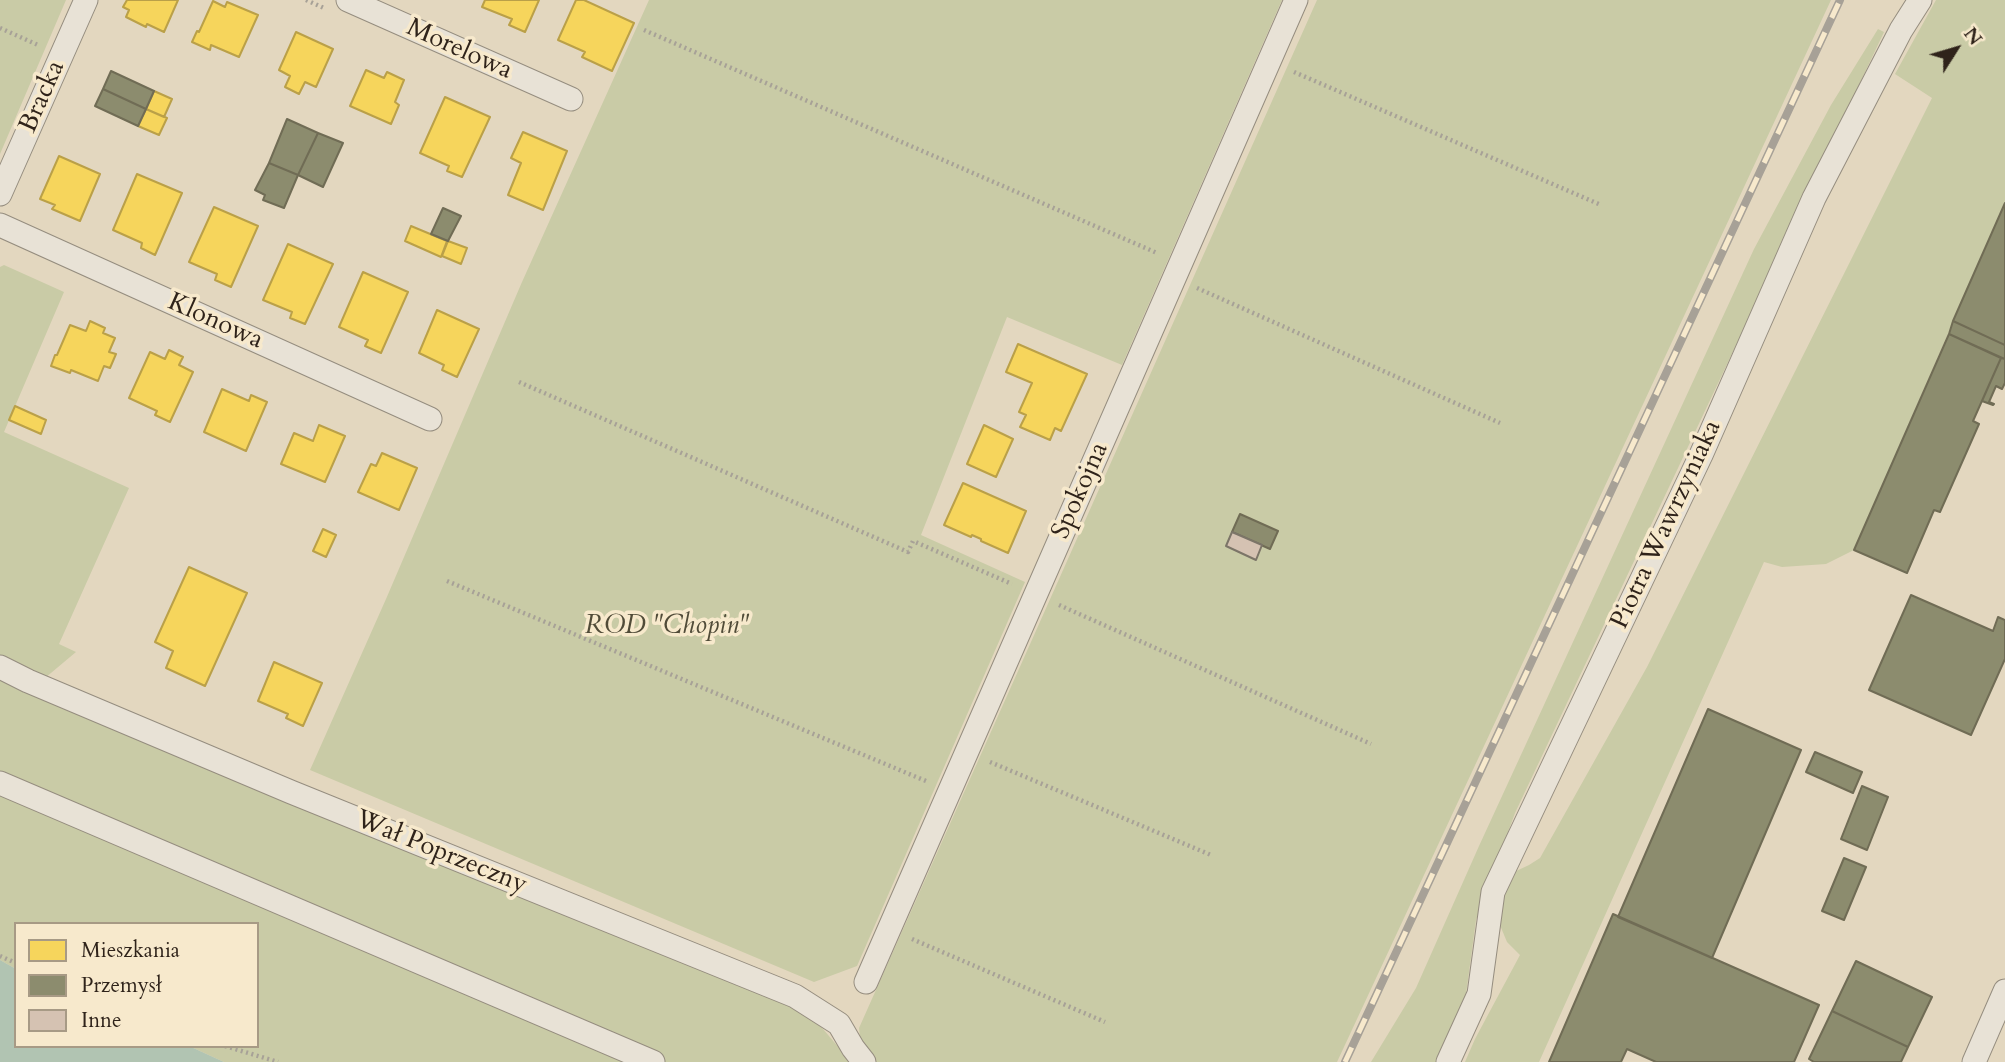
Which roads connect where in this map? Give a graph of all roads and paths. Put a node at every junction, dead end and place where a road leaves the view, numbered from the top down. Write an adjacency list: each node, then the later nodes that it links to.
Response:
1 (86, 0): 7 (street, Bracka)
2 (348, 0): 9 (street, Morelowa)
3 (1296, 0): 8 (street, Spokojna)
4 (1920, 0): 33 (street, Piotra Wawrzyniaka)
5 (0, 28): 7 (path)
6 (644, 30): 13 (path)
7 (62, 55): 10 (street, Bracka)
8 (1269, 62): 11 (path); 13 (street, Spokojna)
9 (571, 99)
10 (0, 194)
11 (1601, 205)
12 (0, 225): 15 (street, Klonowa)
13 (1177, 270): 16 (path); 18 (street, Spokojna)
14 (519, 382): 18 (path)
15 (430, 419)
16 (1500, 423)
17 (447, 581): 23 (path)
18 (1035, 595): 20 (path); 21 (street, Spokojna)
19 (0, 667): 32 (street, Wał Poprzeczny)
20 (1371, 744)
21 (966, 752): 23 (street, Spokojna); 24 (path)
22 (0, 783): 31 (street)
23 (950, 791): 25 (street, Spokojna)
24 (1211, 855)
25 (889, 929): 26 (street, Spokojna); 28 (path)
26 (866, 982)
27 (2005, 991): 34 (street)
28 (1104, 1022)
29 (232, 1048): 30 (path)
30 (278, 1062)
31 (653, 1062)
32 (864, 1062)
33 (1448, 1062)
34 (1974, 1062)

